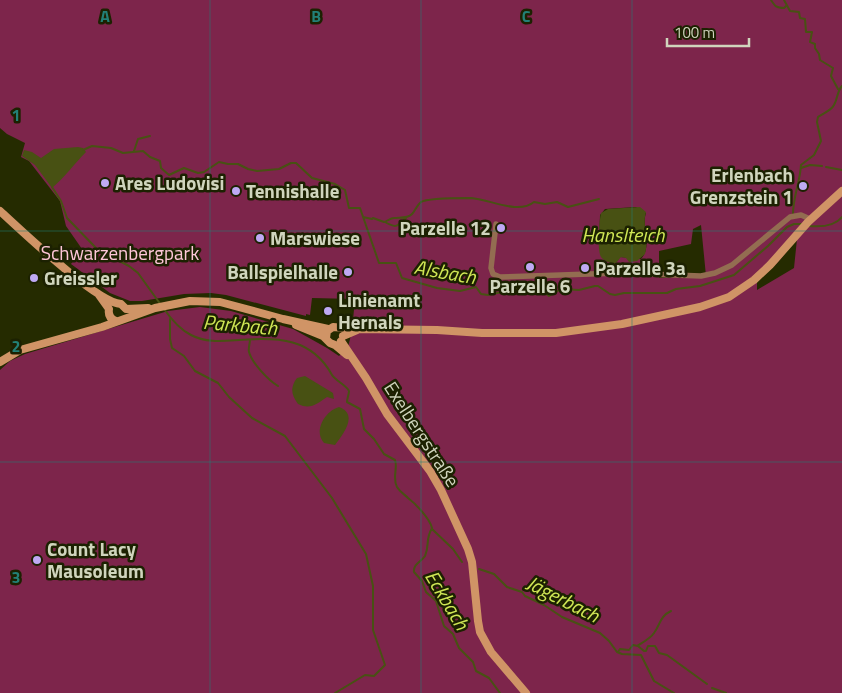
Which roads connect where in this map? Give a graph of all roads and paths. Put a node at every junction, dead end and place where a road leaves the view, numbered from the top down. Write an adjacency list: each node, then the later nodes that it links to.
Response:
1 (842, 192): 3 (main road)
2 (0, 210): 7 (main road)
3 (809, 220): 4 (street); 11 (main road)
4 (496, 224)
5 (155, 308): 6 (main road); 8 (main road); 9 (main road)
6 (126, 309): 7 (main road); 8 (main road)
7 (112, 312): 8 (main road); 13 (main road)
8 (125, 318)
9 (283, 319): 10 (main road); 12 (main road, Exelbergstraße)
10 (328, 329): 11 (main road); 12 (main road)
11 (340, 337): 12 (main road, Exelbergstraße); 14 (main road, Exelbergstraße)
12 (326, 338)
13 (0, 362)
14 (526, 693)

